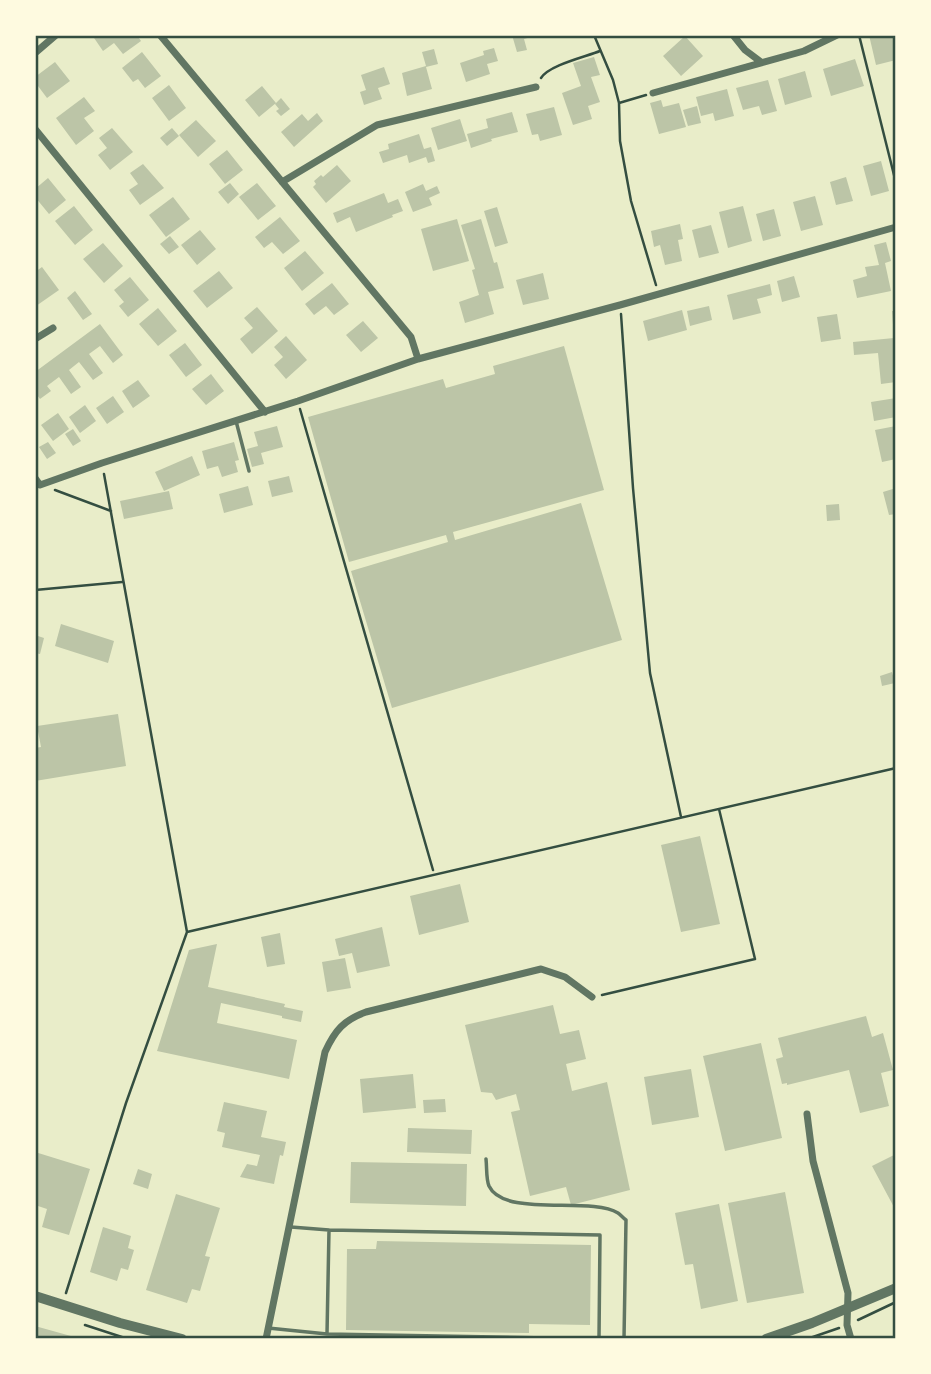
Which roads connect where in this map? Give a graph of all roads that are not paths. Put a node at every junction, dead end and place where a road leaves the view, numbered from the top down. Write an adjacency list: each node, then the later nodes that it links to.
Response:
1 (56, 35): 5 (street)
2 (160, 35): 10 (street)
3 (733, 35): 6 (street)
4 (837, 35): 6 (street)
5 (35, 53)
6 (761, 62): 8 (street)
7 (536, 87): 10 (street)
8 (653, 93)
9 (35, 129): 15 (street)
10 (282, 182): 14 (street)
11 (896, 227): 14 (street)
12 (52, 328): 13 (street)
13 (35, 339)
14 (418, 359): 15 (street)
15 (265, 412): 16 (street)
16 (236, 421): 17 (lane); 18 (street)
17 (249, 471)
18 (38, 482)
19 (592, 997): 22 (street)
20 (807, 1114): 26 (street)
21 (486, 1159): 32 (lane)
22 (289, 1226): 23 (lane); 27 (street)
23 (329, 1230): 28 (lane); 28 (lane)
24 (896, 1288): 26 (street)
25 (35, 1296): 29 (street)
26 (848, 1309): 33 (street); 34 (street)
27 (268, 1328): 28 (lane); 31 (street)
28 (327, 1334)
29 (152, 1336): 30 (street)
30 (182, 1339)
31 (266, 1339)
32 (624, 1339)
33 (766, 1339)
34 (850, 1339)

